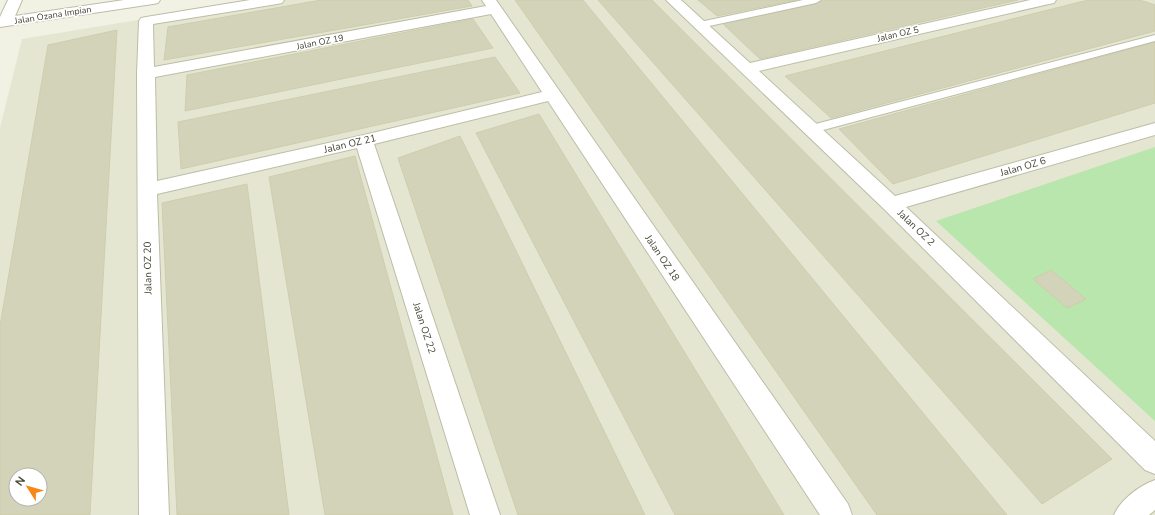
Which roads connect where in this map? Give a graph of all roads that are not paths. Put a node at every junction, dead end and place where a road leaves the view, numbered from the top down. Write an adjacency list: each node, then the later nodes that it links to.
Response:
1 (15, 0): 8 (street)
2 (153, 0): 8 (street, Jalan Ozana Impian)
3 (277, 0): 12 (street, Jalan OZ 20)
4 (673, 0): 9 (street, Jalan OZ 2)
5 (816, 0): 9 (lane)
6 (1049, 0): 11 (street, Jalan OZ 5)
7 (491, 4): 12 (street, Jalan OZ 19); 13 (street, Jalan OZ 18)
8 (2, 23)
9 (700, 25): 11 (street, Jalan OZ 2)
10 (1155, 38): 14 (lane)
11 (747, 69): 14 (street, Jalan OZ 2)
12 (146, 74): 17 (street, Jalan OZ 20)
13 (552, 96): 16 (street, Jalan OZ 21); 23 (street, Jalan OZ 18)
14 (812, 129): 18 (street, Jalan OZ 2)
15 (1155, 129): 18 (street, Jalan OZ 6)
16 (364, 141): 17 (street, Jalan OZ 21); 22 (street, Jalan OZ 22)
17 (147, 190): 21 (street, Jalan OZ 20)
18 (891, 204): 19 (street, Jalan OZ 2)
19 (1155, 460)
20 (1155, 493): 24 (street)
21 (154, 515)
22 (485, 515)
23 (837, 515)
24 (1128, 515)

